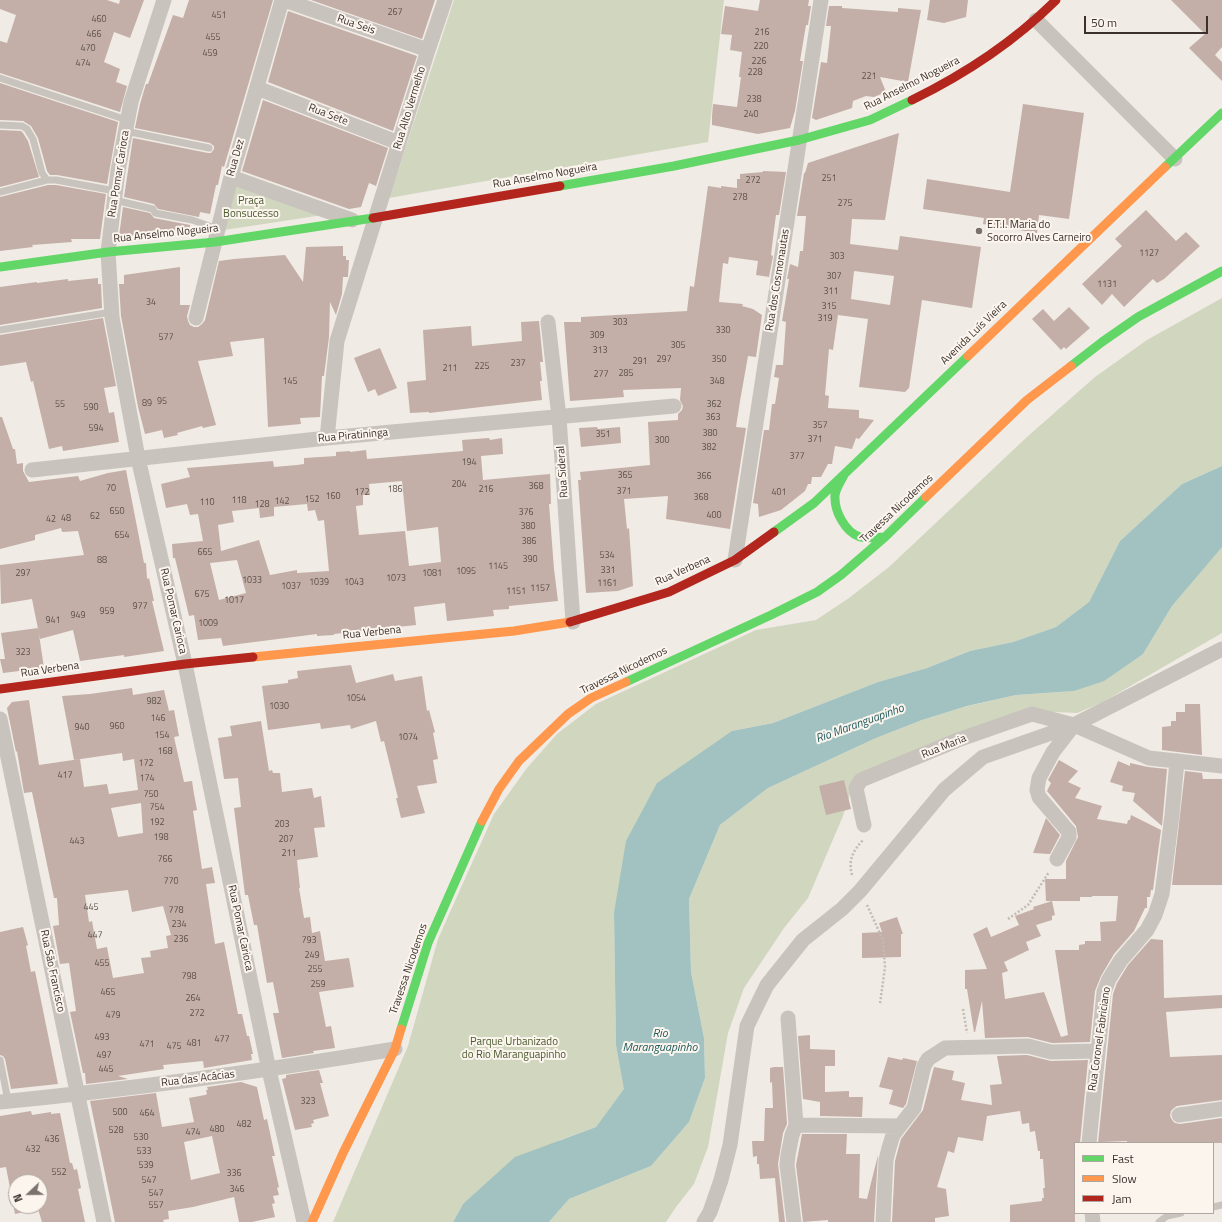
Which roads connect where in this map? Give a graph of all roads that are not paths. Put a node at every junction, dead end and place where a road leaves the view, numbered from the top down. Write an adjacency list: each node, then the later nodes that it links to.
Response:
1 (164, 0): 12 (street, Rua Pomar Carioca)
2 (283, 0): 7 (street, Rua Seis); 9 (street, Rua Dez)
3 (445, 0): 7 (street, Rua Alto Vermelho)
4 (821, 0): 13 (street, Rua dos Cosmonautas)
5 (1056, 0): 6 (main road, Rua Anselmo Nogueira)
6 (1036, 20): 13 (main road, Rua Anselmo Nogueira); 16 (street)
7 (428, 50): 14 (street, Rua Alto Vermelho)
8 (0, 78): 12 (lane)
9 (257, 88): 14 (street, Rua Sete); 17 (street, Rua Dez)
10 (1222, 114): 16 (main road, Avenida Luís Vieira)
11 (0, 125): 18 (lane)
12 (126, 125): 15 (lane); 20 (street, Rua Pomar Carioca)
13 (799, 140): 21 (main road, Rua Anselmo Nogueira); 38 (street, Rua dos Cosmonautas)
14 (399, 143): 21 (street, Rua Alto Vermelho)
15 (209, 148)
16 (1175, 159): 36 (main road, Avenida Luís Vieira)
17 (231, 176): 22 (street); 23 (street, Rua Dez)
18 (47, 180): 19 (lane); 20 (lane)
19 (0, 192)
20 (115, 195): 23 (lane); 24 (street, Rua Pomar Carioca)
21 (377, 217): 22 (main road, Rua Anselmo Nogueira); 33 (street, Rua Alto Vermelho)
22 (355, 221): 23 (main road, Rua Anselmo Nogueira)
23 (217, 235): 24 (main road, Rua Anselmo Nogueira); 28 (street, Rua Dez)
24 (108, 252): 25 (main road, Rua Anselmo Nogueira); 27 (street, Rua Pomar Carioca)
25 (0, 267)
26 (1222, 271): 37 (main road, Travessa Nicodemos)
27 (112, 312): 30 (lane); 34 (street, Rua Pomar Carioca)
28 (196, 318)
29 (548, 322): 32 (street, Rua Sideral)
30 (0, 330)
31 (674, 406): 32 (street, Rua Piratininga)
32 (559, 417): 33 (street, Rua Piratininga); 39 (street, Rua Sideral)
33 (327, 438): 34 (street, Rua Piratininga)
34 (138, 458): 35 (street, Rua Piratininga); 41 (street, Rua Pomar Carioca)
35 (32, 470)
36 (844, 473): 37 (main road); 38 (main road, Avenida Luís Vieira)
37 (885, 537): 50 (main road, Travessa Nicodemos)
38 (735, 560): 39 (main road, Rua Verbena)
39 (573, 622): 41 (main road, Rua Verbena)
40 (1222, 649): 44 (street)
41 (185, 664): 42 (main road, Rua Verbena); 53 (street, Rua Pomar Carioca)
42 (0, 689)
43 (0, 719): 54 (street, Rua São Francisco)
44 (1074, 726): 45 (street, Rua Maria); 47 (street, Rua Maria); 48 (street); 65 (street)
45 (1177, 760): 46 (street, Rua Maria); 51 (street, Rua Coronel Fabriciano)
46 (1222, 766)
47 (864, 825)
48 (1057, 859)
49 (788, 1018): 58 (street)
50 (396, 1049): 53 (street, Rua das Acácias); 64 (main road, Travessa Nicodemos)
51 (1098, 1051): 59 (street); 60 (street, Rua Coronel Fabriciano)
52 (0, 1060): 55 (lane)
53 (269, 1070): 54 (street, Rua das Acácias); 63 (street, Rua Pomar Carioca)
54 (77, 1095): 55 (street, Rua das Acácias); 62 (street, Rua São Francisco)
55 (4, 1101)
56 (1222, 1109): 57 (street)
57 (1180, 1115)
58 (796, 1125): 59 (street); 66 (street)
59 (900, 1126): 67 (street)
60 (1089, 1142)
61 (1176, 1214): 68 (lane)
62 (104, 1222)
63 (304, 1222)
64 (312, 1222)
65 (704, 1222)
66 (794, 1222)
67 (883, 1222)
68 (1159, 1222)

